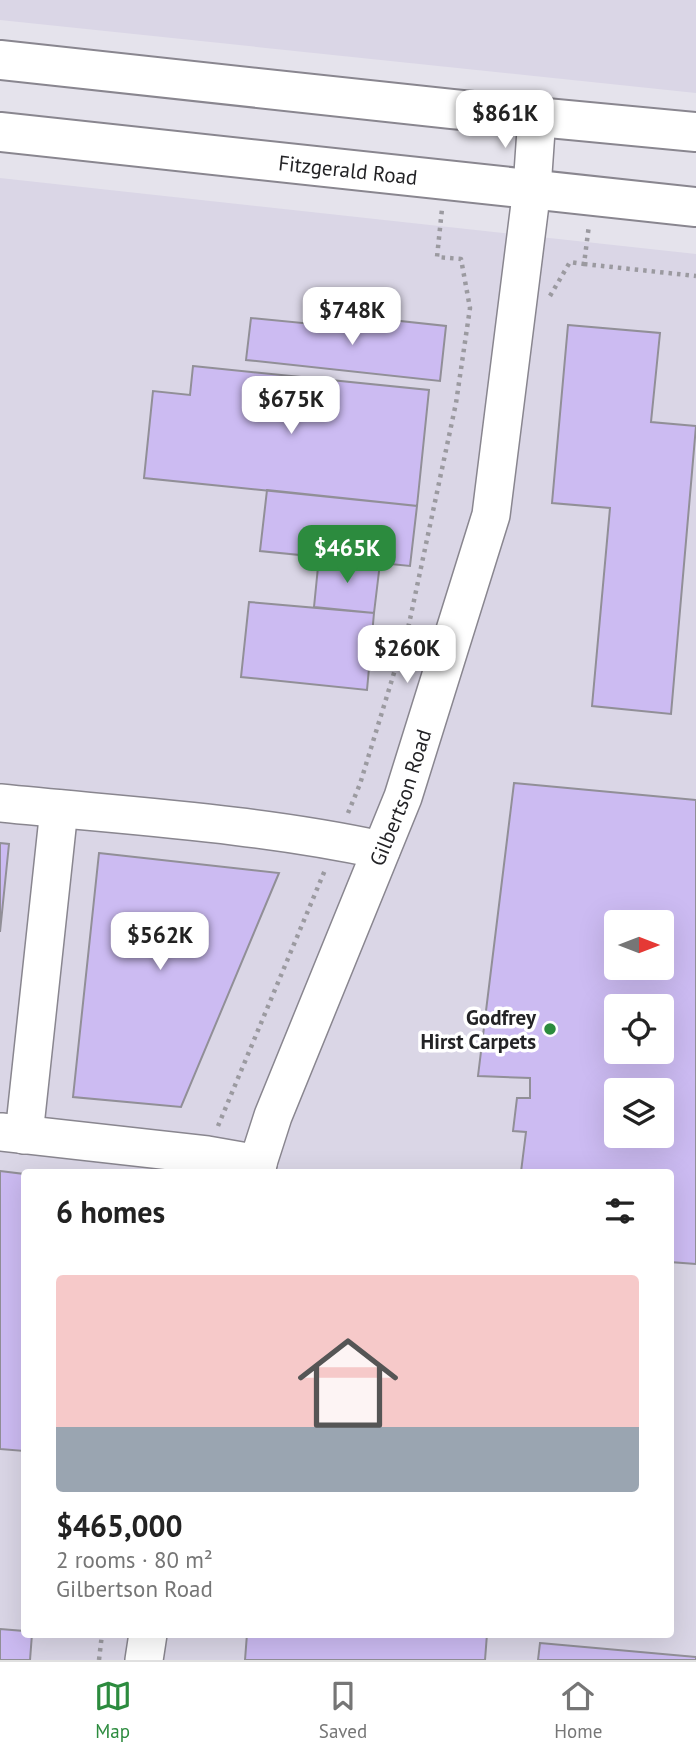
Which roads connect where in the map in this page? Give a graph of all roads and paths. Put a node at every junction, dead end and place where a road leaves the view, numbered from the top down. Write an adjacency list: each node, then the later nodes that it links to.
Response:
1 (0, 60): 2 (main road)
2 (537, 116): 4 (main road); 6 (street, Gilbertson Road)
3 (0, 132): 5 (main road, Fitzgerald Road)
4 (696, 132)
5 (445, 178): 6 (main road, Fitzgerald Road); 12 (path)
6 (532, 188): 7 (main road, Fitzgerald Road); 13 (street, Gilbertson Road)
7 (696, 206)
8 (584, 264): 9 (path)
9 (696, 276)
10 (0, 803): 11 (street)
11 (59, 809): 12 (street); 14 (street)
12 (337, 841): 13 (street); 15 (path)
13 (381, 850): 16 (street, Gilbertson Road)
14 (12, 1133): 15 (street)
15 (207, 1155): 16 (street)
16 (257, 1168)
17 (102, 1638): 19 (path)
18 (147, 1638): 20 (street)
19 (99, 1660)
20 (144, 1660)

